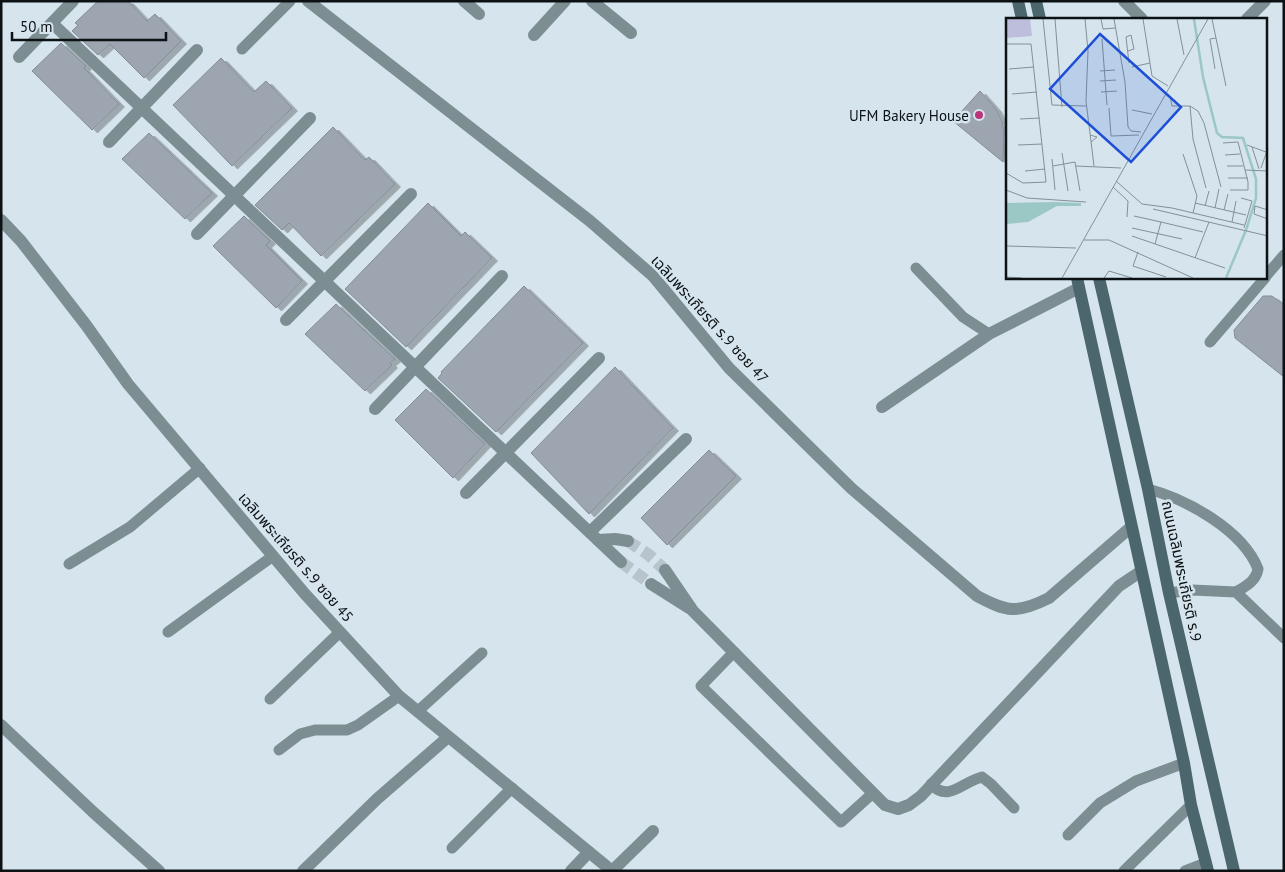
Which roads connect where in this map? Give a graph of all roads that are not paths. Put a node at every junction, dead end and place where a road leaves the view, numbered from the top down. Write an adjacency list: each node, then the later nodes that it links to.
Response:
1 (73, 1): 16 (street)
2 (290, 1): 19 (lane)
3 (308, 1): 49 (street, เฉลิมพระเกียรติ ร.9 ซอย 47)
4 (464, 1): 11 (street)
5 (565, 1): 18 (street)
6 (592, 1): 17 (street)
7 (1018, 1): 12 (main road)
8 (1036, 1): 13 (main road)
9 (1124, 1): 14 (street)
10 (1265, 1): 15 (street)
11 (479, 14)
12 (1022, 18)
13 (1040, 18)
14 (1141, 18)
15 (1248, 18)
16 (52, 24): 21 (street); 22 (street)
17 (631, 33)
18 (534, 36)
19 (242, 49)
20 (197, 50): 22 (street)
21 (19, 57)
22 (141, 107): 24 (street); 26 (street)
23 (310, 118): 26 (street)
24 (109, 142)
25 (411, 194): 35 (street)
26 (234, 196): 28 (street); 35 (street)
27 (1, 220): 46 (street, เฉลิมพระเกียรติ ร.9 ซอย 45)
28 (197, 234)
29 (1284, 255): 31 (lane)
30 (916, 268): 38 (lane)
31 (1268, 275)
32 (502, 276): 41 (street)
33 (1099, 279): 47 (main road, ถนนเฉลิมพระเกียรติ ร.9)
34 (1264, 279): 39 (lane)
35 (326, 282): 37 (street); 41 (street)
36 (1078, 283): 38 (street); 49 (main road)
37 (286, 320)
38 (989, 334): 42 (street)
39 (1210, 342)
40 (599, 358): 45 (street)
41 (414, 366): 43 (street); 45 (street)
42 (882, 407)
43 (375, 408)
44 (686, 439): 50 (street)
45 (506, 453): 48 (street); 50 (street)
46 (200, 468): 52 (street, เฉลิมพระเกียรติ ร.9 ซอย 45); 54 (lane)
47 (1148, 489): 58 (lane); 59 (main road, ถนนเฉลิมพระเกียรติ ร.9)
48 (466, 493)
49 (1131, 527): 56 (main road)
50 (594, 536): 51 (street); 53 (street)
51 (628, 541)
52 (273, 556): 61 (lane); 62 (street, เฉลิมพระเกียรติ ร.9 ซอย 45)
53 (621, 562)
54 (69, 564)
55 (665, 570): 60 (street)
56 (1140, 572): 72 (main road); 73 (street)
57 (651, 584): 60 (street)
58 (1236, 592): 59 (lane); 63 (lane)
59 (1169, 594): 90 (main road, ถนนเฉลิมพระเกียรติ ร.9)
60 (693, 611): 64 (street)
61 (168, 632)
62 (340, 632): 66 (street, เฉลิมพระเกียรติ ร.9 ซอย 45); 67 (lane)
63 (1284, 638)
64 (734, 652): 75 (street); 75 (lane)
65 (482, 653): 68 (lane)
66 (399, 696): 68 (street, เฉลิมพระเกียรติ ร.9 ซอย 45); 71 (lane)
67 (270, 699)
68 (418, 711): 70 (street, เฉลิมพระเกียรติ ร.9 ซอย 45)
69 (1, 724): 84 (street)
70 (447, 738): 74 (street, เฉลิมพระเกียรติ ร.9 ซอย 45); 85 (street)
71 (279, 750)
72 (1184, 764): 76 (main road); 79 (lane)
73 (931, 784): 75 (street); 77 (lane)
74 (512, 788): 80 (lane); 81 (street, เฉลิมพระเกียรติ ร.9 ซอย 45)
75 (872, 793)
76 (1191, 805): 82 (lane); 83 (main road)
77 (1014, 808)
78 (653, 831): 87 (street)
79 (1068, 835)
80 (452, 848)
81 (589, 852): 86 (street); 87 (street, เฉลิมพระเกียรติ ร.9 ซอย 45)
82 (1137, 865): 88 (lane)
83 (1207, 867): 89 (lane)
84 (159, 871)
85 (303, 871)
86 (571, 871)
87 (612, 871)
88 (1124, 871)
89 (1185, 871)
90 (1234, 871)

